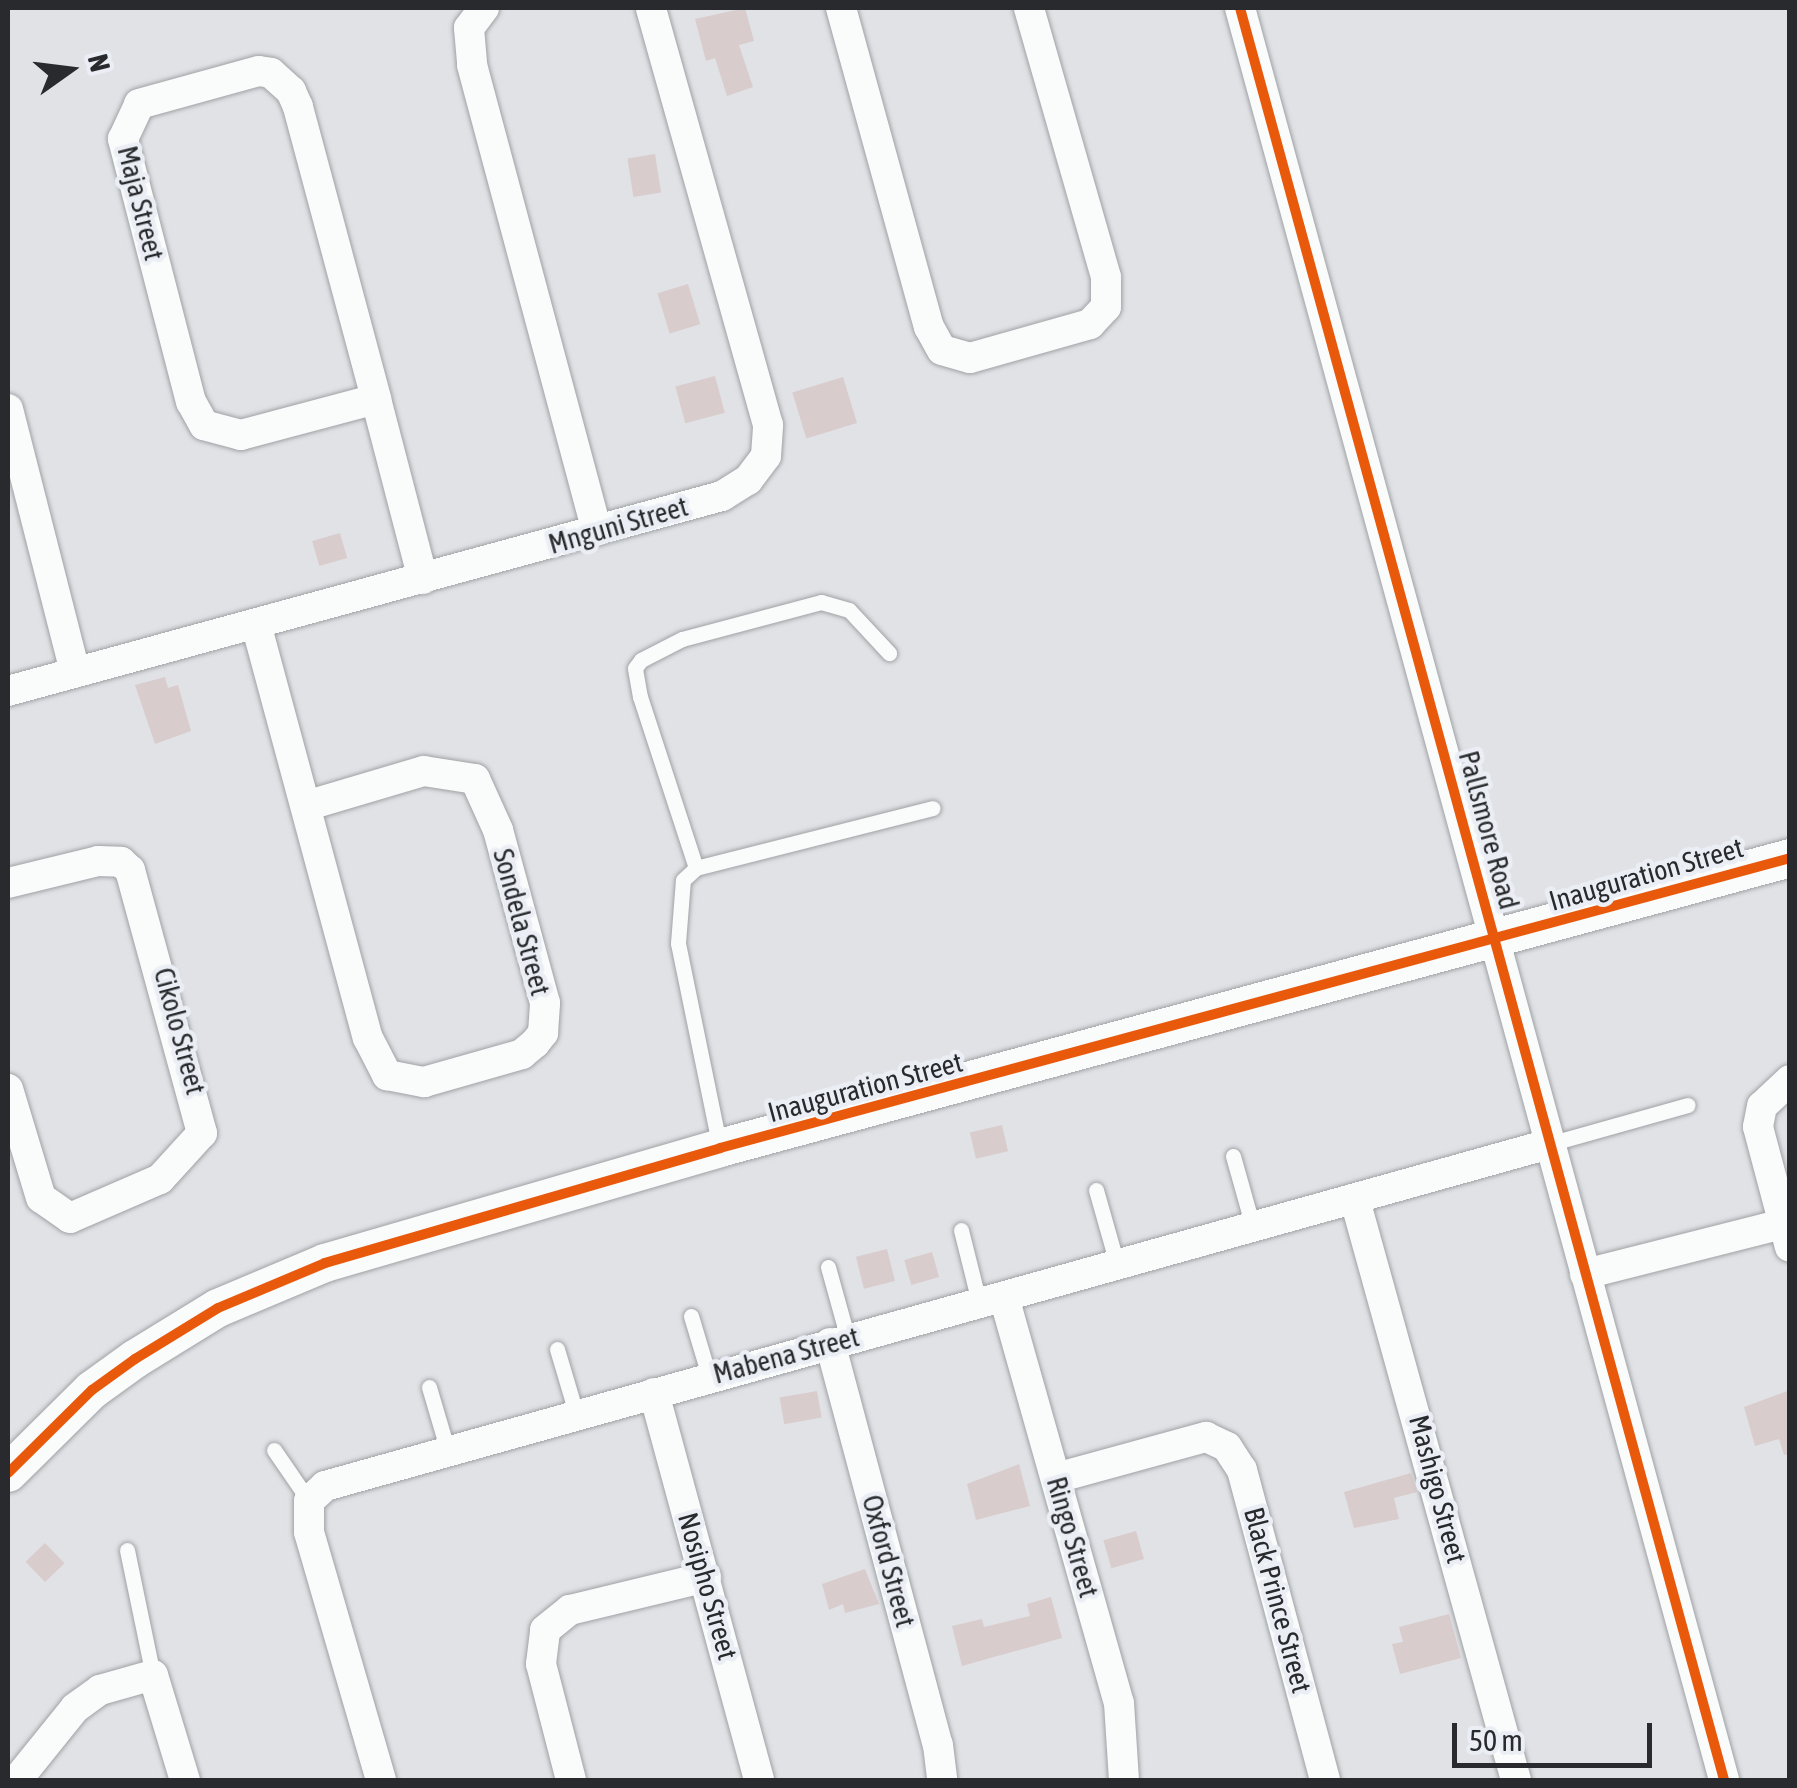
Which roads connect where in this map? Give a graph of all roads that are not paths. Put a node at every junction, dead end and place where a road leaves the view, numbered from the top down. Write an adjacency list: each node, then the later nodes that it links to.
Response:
1 (651, 8): 9 (street, Mnguni Street)
2 (840, 8): 3 (street)
3 (1029, 8)
4 (1240, 8): 20 (street, Pallsmore Road)
5 (477, 18): 9 (street)
6 (376, 398): 6 (street, Maja Street); 10 (street, Maja Street)
7 (8, 409): 8 (street)
8 (19, 494): 13 (street)
9 (597, 531): 10 (street, Mnguni Street)
10 (423, 579): 11 (street, Mnguni Street)
11 (256, 624): 13 (street, Mnguni Street); 15 (street, Sondela Street)
12 (890, 653): 18 (lane)
13 (75, 672): 14 (street, Mnguni Street)
14 (8, 691)
15 (306, 806): 15 (street, Sondela Street)
16 (933, 808): 18 (lane)
17 (1790, 858): 20 (street, Inauguration Street)
18 (696, 868): 25 (lane)
19 (8, 883): 22 (street, Cikolo Street)
20 (1495, 939): 24 (street, Pallsmore Road); 25 (street, Inauguration Street)
21 (1790, 1080): 31 (street)
22 (8, 1089)
23 (1688, 1106): 24 (lane)
24 (1549, 1144): 28 (street, Mabena Street); 34 (street, Pallsmore Road)
25 (720, 1148): 45 (street, Inauguration Street)
26 (1234, 1156): 29 (lane)
27 (1096, 1190): 32 (lane)
28 (1355, 1200): 29 (street, Mabena Street); 59 (street, Mashigo Street)
29 (1253, 1227): 32 (street, Mabena Street)
30 (961, 1230): 35 (lane)
31 (1786, 1235): 34 (street)
32 (1117, 1264): 35 (street, Mabena Street)
33 (828, 1268): 37 (lane)
34 (1585, 1274): 60 (street, Pallsmore Road)
35 (992, 1299): 37 (street, Mabena Street); 46 (street, Ringo Street)
36 (691, 1316): 39 (lane)
37 (839, 1341): 39 (street, Mabena Street); 56 (street, Oxford Street)
38 (557, 1349): 42 (lane)
39 (709, 1376): 41 (street, Mabena Street)
40 (429, 1387): 43 (lane)
41 (654, 1394): 42 (street, Mabena Street); 49 (street, Nosipho Street)
42 (576, 1413): 43 (street, Mabena Street)
43 (447, 1448): 47 (street, Mabena Street)
44 (274, 1450): 47 (lane)
45 (8, 1473)
46 (1056, 1478): 57 (street, Ringo Street); 58 (street, Black Prince Street)
47 (309, 1502): 53 (street)
48 (127, 1550): 50 (lane)
49 (706, 1577): 54 (street); 55 (street, Nosipho Street)
50 (154, 1674): 51 (street); 52 (street)
51 (17, 1780)
52 (185, 1780)
53 (381, 1780)
54 (571, 1780)
55 (759, 1780)
56 (942, 1780)
57 (1124, 1780)
58 (1325, 1780)
59 (1516, 1780)
60 (1724, 1780)

